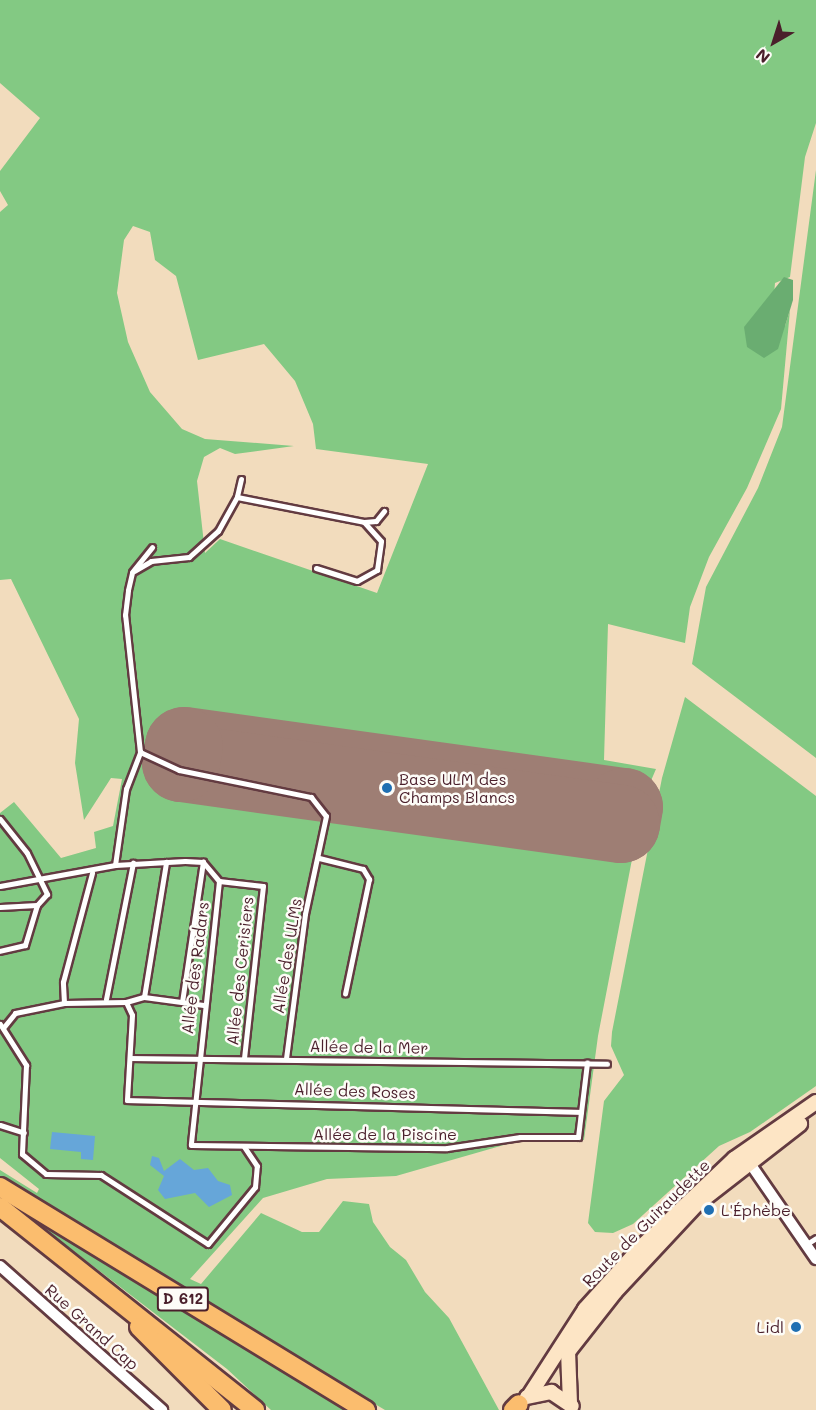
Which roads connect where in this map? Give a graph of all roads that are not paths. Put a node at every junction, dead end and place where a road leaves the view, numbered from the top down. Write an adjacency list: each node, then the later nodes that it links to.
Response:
1 (241, 478): 2 (lane)
2 (237, 497): 4 (lane); 7 (lane)
3 (384, 511): 4 (lane)
4 (364, 522): 6 (lane)
5 (152, 547): 7 (lane)
6 (316, 568)
7 (132, 572): 8 (lane)
8 (140, 752): 10 (lane, Allée des ULMs); 14 (lane)
9 (0, 819): 16 (lane)
10 (319, 858): 22 (lane); 33 (lane, Allée des ULMs)
11 (166, 862): 12 (lane); 13 (lane); 23 (lane)
12 (203, 862): 17 (lane); 26 (lane)
13 (133, 863): 14 (lane); 24 (lane)
14 (115, 865): 15 (lane)
15 (92, 873): 16 (lane); 27 (lane)
16 (40, 879): 18 (lane); 19 (lane)
17 (219, 881): 28 (lane, Allée des Radars); 32 (lane, Allée des Cerisiers)
18 (0, 886)
19 (37, 905): 20 (lane); 21 (lane)
20 (0, 908)
21 (0, 951)
22 (345, 994)
23 (144, 997): 25 (lane); 26 (lane)
24 (106, 999): 25 (lane); 27 (lane)
25 (126, 1002): 30 (lane)
26 (182, 1002): 28 (lane)
27 (64, 1003): 29 (lane)
28 (203, 1005): 31 (lane, Allée des Radars)
29 (1, 1026): 41 (lane)
30 (131, 1058): 31 (lane, Allée de la Mer); 36 (lane, Allée des Roses)
31 (197, 1059): 32 (lane, Allée de la Mer); 36 (lane, Allée des Radars)
32 (244, 1059): 33 (lane, Allée de la Mer)
33 (285, 1059): 34 (lane, Allée de la Mer)
34 (587, 1063): 35 (lane, Allée de la Mer); 38 (lane)
35 (607, 1065)
36 (194, 1101): 38 (lane, Allée des Roses); 42 (lane, Allée des Radars)
37 (816, 1103): 44 (street, Route de Guiraudette); 51 (street, Route de Guiraudette)
38 (581, 1112): 43 (lane, Allée de la Piscine)
39 (816, 1112): 44 (street, Route de Guiraudette)
40 (0, 1126): 41 (lane)
41 (24, 1133): 43 (lane)
42 (191, 1145): 43 (lane, Allée de la Piscine)
43 (244, 1147)
44 (749, 1162): 48 (street); 52 (street, Route de Guiraudette)
45 (0, 1187): 56 (highway, D 612)
46 (0, 1208): 54 (highway, D 612); 55 (highway, D 612)
47 (816, 1238): 48 (lane)
48 (806, 1245): 49 (street)
49 (816, 1259)
50 (0, 1266): 53 (street, Rue Grand Cap)
51 (519, 1405): 52 (street)
52 (572, 1406)
53 (162, 1410)
54 (222, 1410)
55 (255, 1410)
56 (366, 1410)

